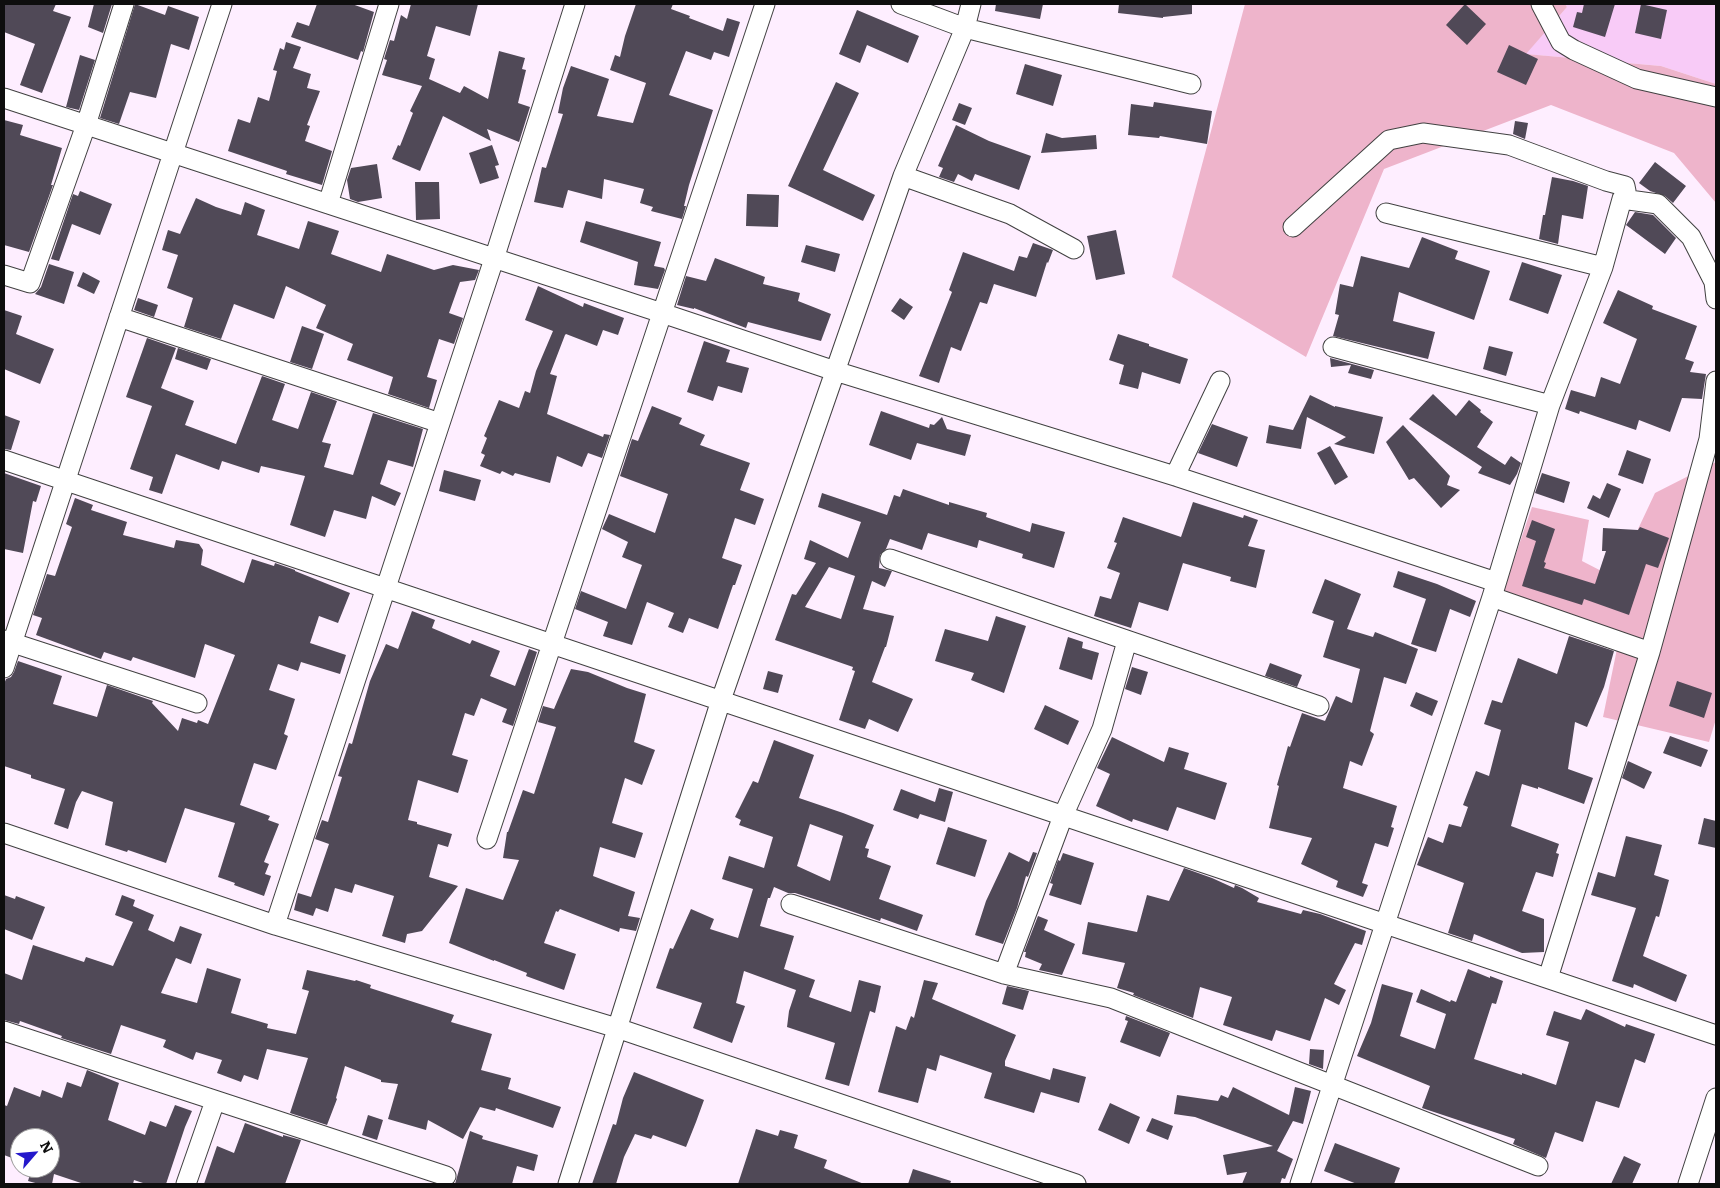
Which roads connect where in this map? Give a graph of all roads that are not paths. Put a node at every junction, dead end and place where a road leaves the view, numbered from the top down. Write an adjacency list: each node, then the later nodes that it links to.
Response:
1 (124, 4): 13 (street)
2 (222, 4): 14 (street)
3 (389, 4): 17 (street)
4 (575, 4): 21 (street)
5 (764, 4): 25 (street)
6 (901, 4): 9 (street)
7 (971, 4): 9 (street)
8 (1541, 4): 12 (street)
9 (965, 28): 10 (street); 15 (street)
10 (1191, 84)
11 (4, 98): 13 (street)
12 (1716, 98)
13 (86, 125): 14 (street); 23 (street)
14 (173, 154): 17 (street); 26 (street)
15 (904, 176): 20 (street); 28 (street)
16 (1622, 198): 19 (street); 22 (street); 24 (street)
17 (328, 204): 21 (street)
18 (1386, 213): 22 (street)
19 (1293, 227)
20 (1074, 250)
21 (494, 259): 25 (street); 32 (street)
22 (1603, 268): 31 (street)
23 (4, 275)
24 (1716, 299)
25 (662, 313): 28 (street); 41 (street)
26 (119, 317): 32 (street); 35 (street)
27 (1333, 347): 31 (street)
28 (835, 371): 34 (street); 44 (street)
29 (1716, 381): 42 (street)
30 (1220, 382): 34 (street)
31 (1550, 405): 38 (street)
32 (440, 423): 37 (street)
33 (4, 460): 35 (street)
34 (1175, 476): 38 (street)
35 (66, 480): 37 (street); 40 (street)
36 (890, 559): 39 (street)
37 (386, 588): 41 (street); 52 (street)
38 (1494, 590): 42 (street); 51 (street)
39 (1127, 641): 46 (street); 47 (street)
40 (8, 642): 43 (street); 45 (street)
41 (551, 644): 44 (street); 49 (street)
42 (1650, 652): 54 (street)
43 (4, 668)
44 (720, 700): 47 (street); 55 (street)
45 (197, 703)
46 (1319, 706)
47 (1062, 816): 51 (street); 53 (street)
48 (4, 833): 52 (street)
49 (487, 839)
50 (792, 904): 53 (street)
51 (1385, 924): 54 (street); 58 (street)
52 (275, 925): 55 (street)
53 (1004, 974): 58 (street)
54 (1548, 978): 57 (street)
55 (617, 1028): 64 (street); 65 (street)
56 (4, 1031): 60 (street)
57 (1716, 1035)
58 (1332, 1085): 61 (street); 66 (street)
59 (1716, 1098): 67 (street)
60 (214, 1100): 62 (street); 63 (street)
61 (1538, 1166)
62 (446, 1176)
63 (186, 1184)
64 (568, 1184)
65 (1076, 1184)
66 (1300, 1184)
67 (1688, 1184)

